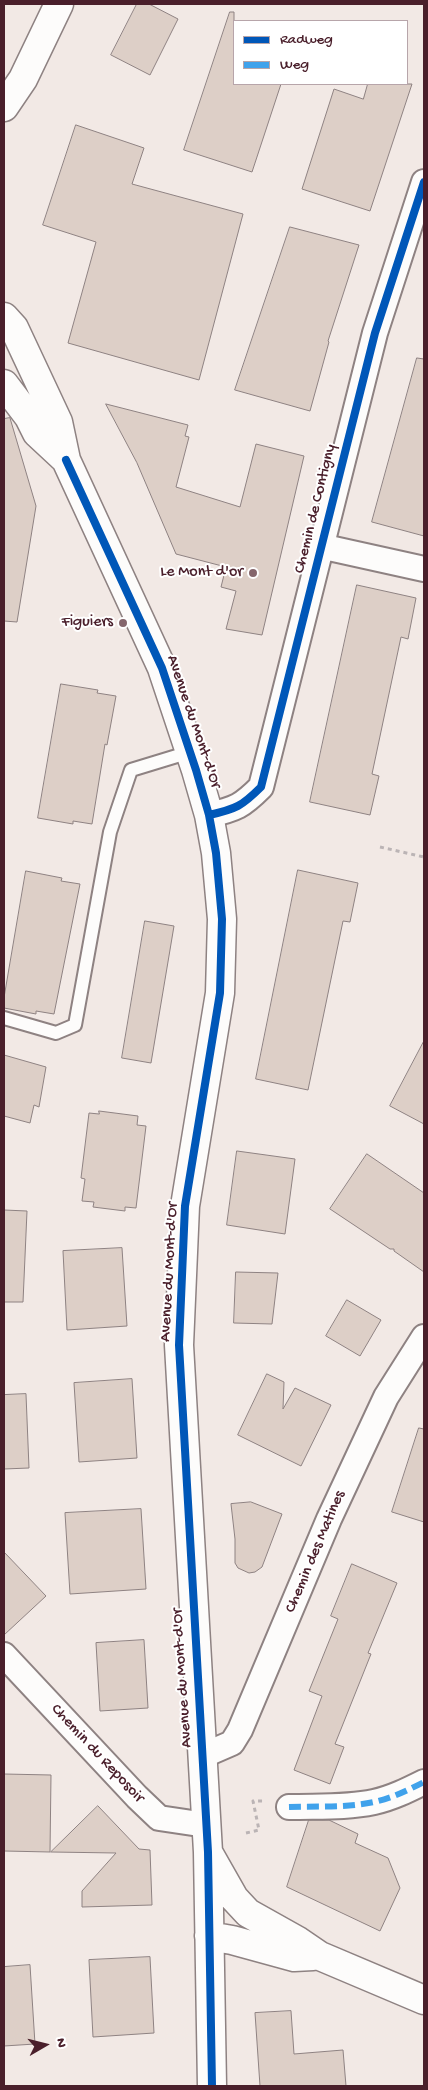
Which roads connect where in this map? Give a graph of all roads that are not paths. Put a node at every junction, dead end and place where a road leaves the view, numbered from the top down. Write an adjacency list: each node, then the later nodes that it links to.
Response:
1 (60, 4): 2 (street)
2 (4, 107)
3 (424, 182): 7 (street, Chemin de Contigny)
4 (4, 317): 6 (street, Avenue du Mont-d'Or)
5 (4, 384): 6 (street, Avenue du Mont-d'Or)
6 (66, 460): 9 (street, Avenue du Mont-d'Or)
7 (320, 546): 8 (street); 10 (street, Chemin de Contigny)
8 (424, 569)
9 (190, 752): 10 (street, Avenue du Mont-d'Or); 11 (lane, Avenue du Mont-d'Or)
10 (209, 815): 14 (street, Avenue du Mont-d'Or)
11 (4, 1018)
12 (424, 1337): 14 (street, Chemin des Matines)
13 (4, 1655): 17 (street, Chemin du Reposoir)
14 (202, 1756): 17 (street, Avenue du Mont-d'Or)
15 (424, 1782): 16 (street)
16 (289, 1808)
17 (206, 1824): 18 (street, Avenue du Mont-d'Or)
18 (208, 1852): 19 (street, Avenue du Mont-d'Or); 20 (street)
19 (209, 1936): 20 (street); 22 (street, Avenue du Mont-d'Or)
20 (320, 1956): 21 (street)
21 (424, 2000)
22 (212, 2086)

